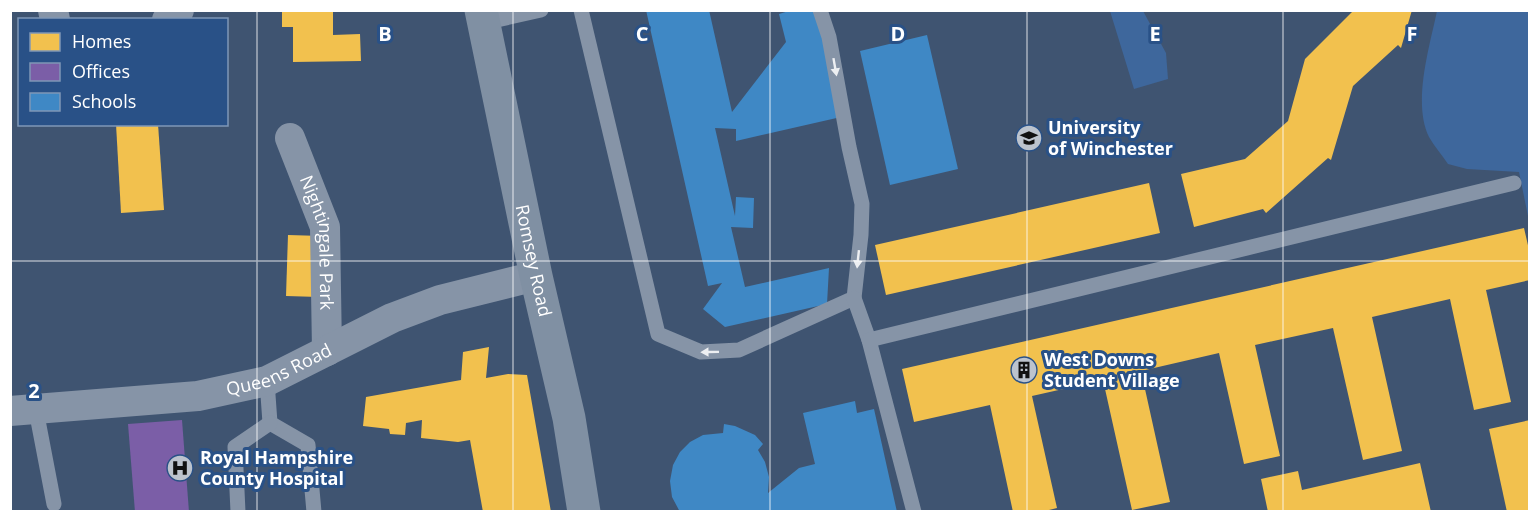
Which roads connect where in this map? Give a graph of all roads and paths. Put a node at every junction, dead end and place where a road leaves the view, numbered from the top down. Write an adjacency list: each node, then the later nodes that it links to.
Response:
1 (540, 10): 4 (lane)
2 (582, 10): 8 (lane, one-way to 2)
3 (820, 10): 8 (lane, one-way to 8)
4 (482, 17): 7 (main road, Romsey Road)
5 (290, 138): 10 (street, Nightingale Park)
6 (1514, 183): 9 (lane)
7 (536, 276): 10 (street, Queens Road); 17 (main road, Romsey Road)
8 (854, 298): 9 (lane)
9 (868, 340): 18 (lane)
10 (327, 351): 11 (street, Queens Road)
11 (267, 381): 12 (street, Queens Road); 13 (lane)
12 (23, 410): 14 (lane)
13 (270, 423): 15 (lane); 16 (lane)
14 (54, 504)
15 (238, 512)
16 (314, 512)
17 (584, 512)
18 (914, 512)

